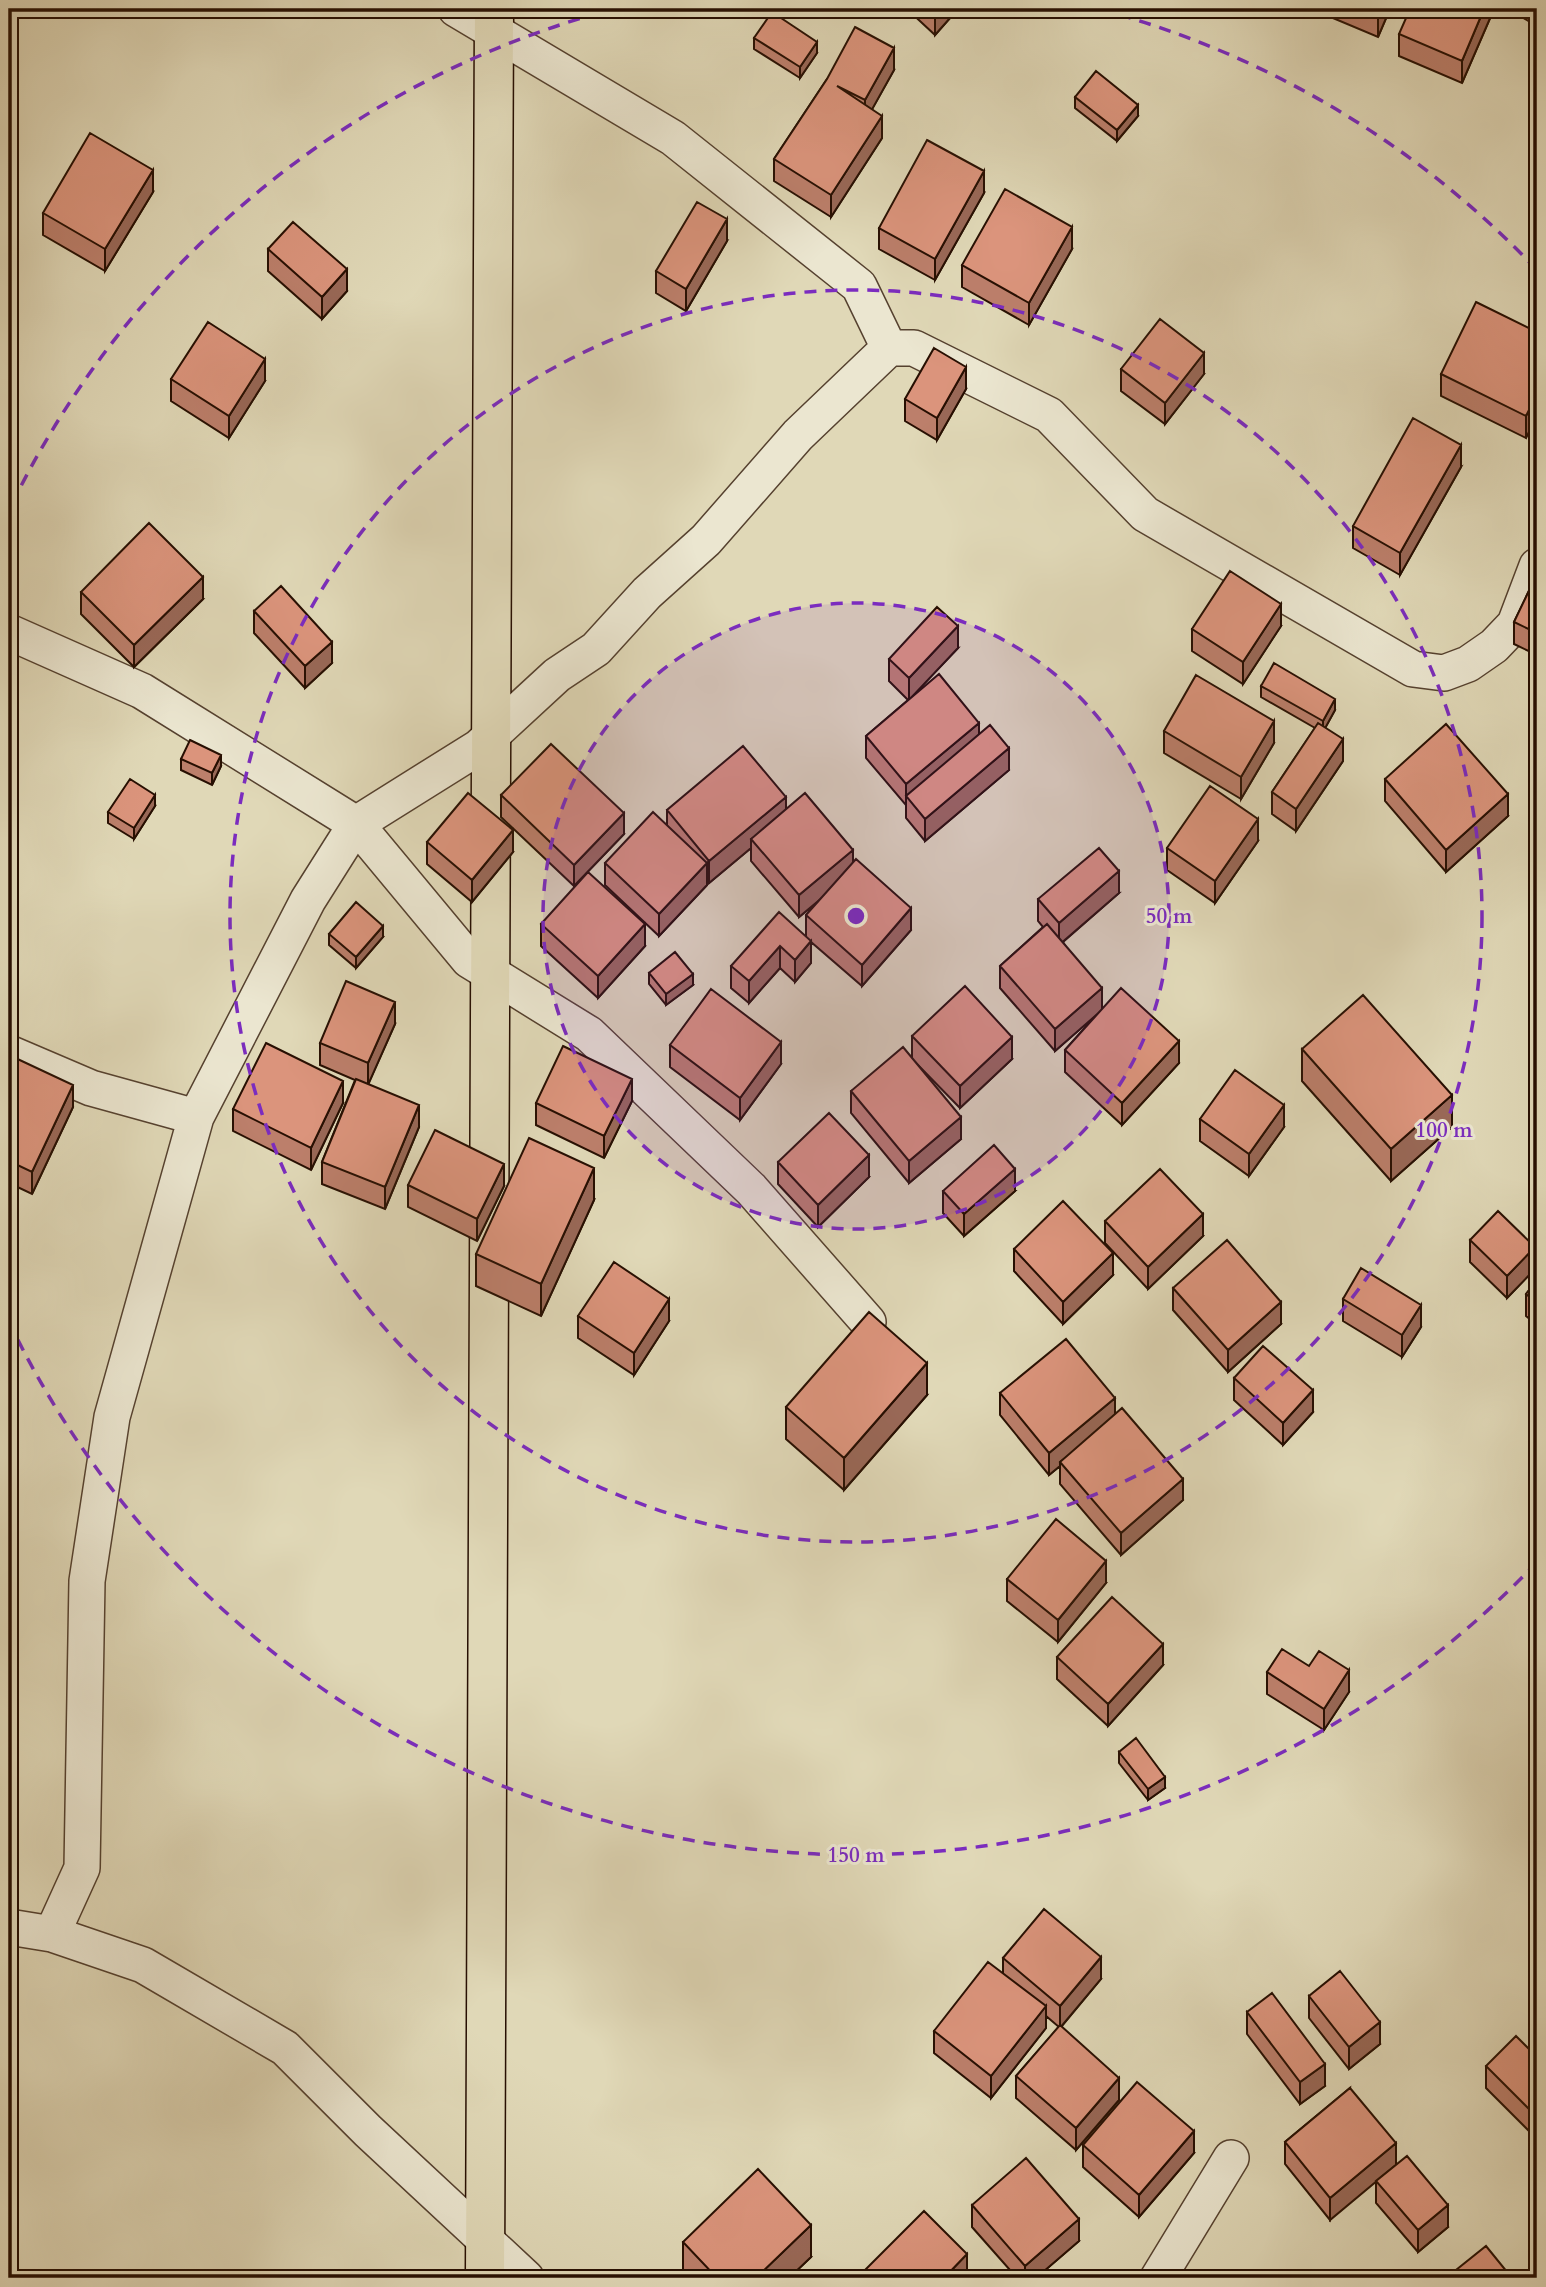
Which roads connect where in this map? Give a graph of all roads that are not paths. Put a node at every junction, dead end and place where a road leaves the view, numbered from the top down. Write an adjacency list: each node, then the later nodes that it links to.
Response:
1 (456, 9): 3 (street)
2 (494, 9): 13 (highway)
3 (889, 348): 4 (street); 6 (street)
4 (1537, 566)
5 (9, 632): 6 (street)
6 (356, 824): 8 (street); 9 (street)
7 (9, 1053): 8 (street)
8 (196, 1117): 11 (street)
9 (868, 1322)
10 (9, 1927): 11 (street)
11 (52, 1934): 14 (street)
12 (1231, 2158): 15 (street)
13 (485, 2278)
14 (526, 2278)
15 (1158, 2278)

